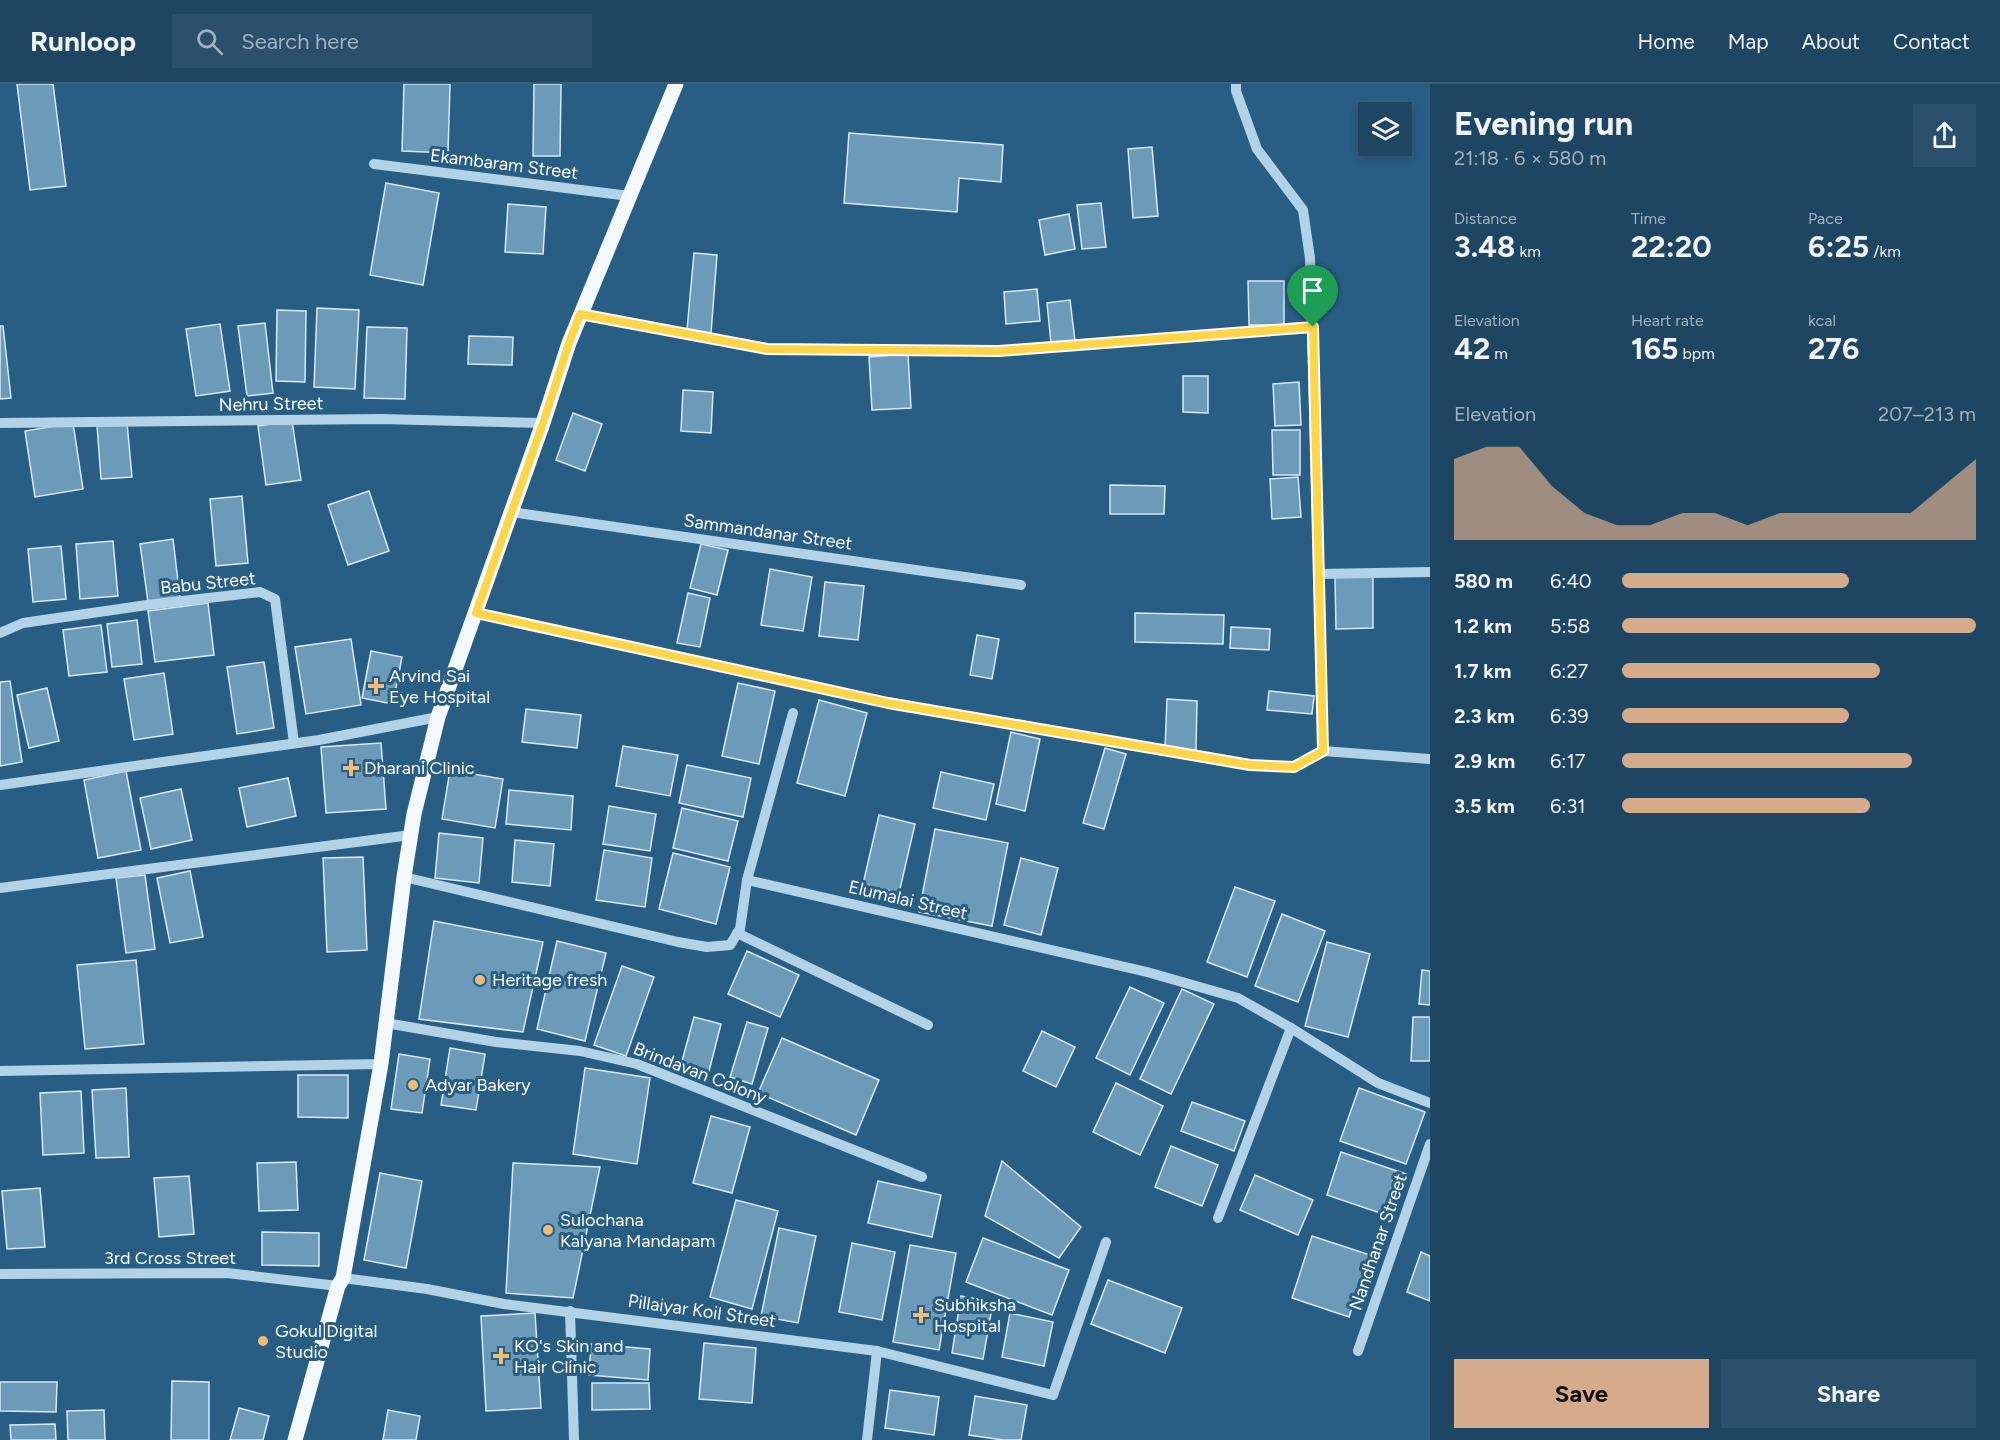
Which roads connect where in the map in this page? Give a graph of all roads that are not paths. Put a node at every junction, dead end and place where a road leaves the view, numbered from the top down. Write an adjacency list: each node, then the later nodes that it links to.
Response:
1 (676, 84): 4 (main road)
2 (1236, 84): 6 (street)
3 (374, 164): 4 (street, Ekambaram Street)
4 (629, 196): 5 (main road)
5 (580, 314): 6 (street); 8 (main road)
6 (1313, 327): 11 (street)
7 (0, 423): 8 (street, Nehru Street)
8 (543, 423): 9 (main road)
9 (511, 512): 12 (street, Sammandanar Street); 13 (main road)
10 (1430, 572): 11 (street)
11 (1319, 574): 18 (street)
12 (1021, 585)
13 (476, 613): 16 (main road); 18 (street)
14 (0, 633): 17 (street, Babu Street)
15 (793, 713): 23 (street)
16 (438, 717): 17 (street); 21 (main road)
17 (294, 743): 20 (street)
18 (1323, 751): 19 (street)
19 (1430, 759)
20 (0, 785)
21 (411, 835): 22 (main road); 24 (street)
22 (404, 877): 25 (street); 26 (main road)
23 (747, 880): 25 (street); 28 (street, Elumalai Street)
24 (0, 888)
25 (737, 933): 27 (street)
26 (386, 1023): 29 (main road); 33 (street, Brindavan Colony)
27 (928, 1024)
28 (1291, 1028): 31 (street, Elumalai Street); 34 (street)
29 (381, 1064): 30 (street); 37 (main road)
30 (0, 1071)
31 (1430, 1103)
32 (1430, 1144): 40 (street, Nandhanar Street)
33 (922, 1177)
34 (1218, 1218)
35 (1106, 1242): 39 (street, Pillaiyar Koil Street)
36 (0, 1274): 37 (street, 3rd Cross Street)
37 (341, 1282): 38 (street, Pillaiyar Koil Street); 41 (main road)
38 (570, 1311): 39 (street, Pillaiyar Koil Street); 42 (street)
39 (877, 1351): 43 (street)
40 (1358, 1351)
41 (295, 1440)
42 (574, 1440)
43 (867, 1440)

